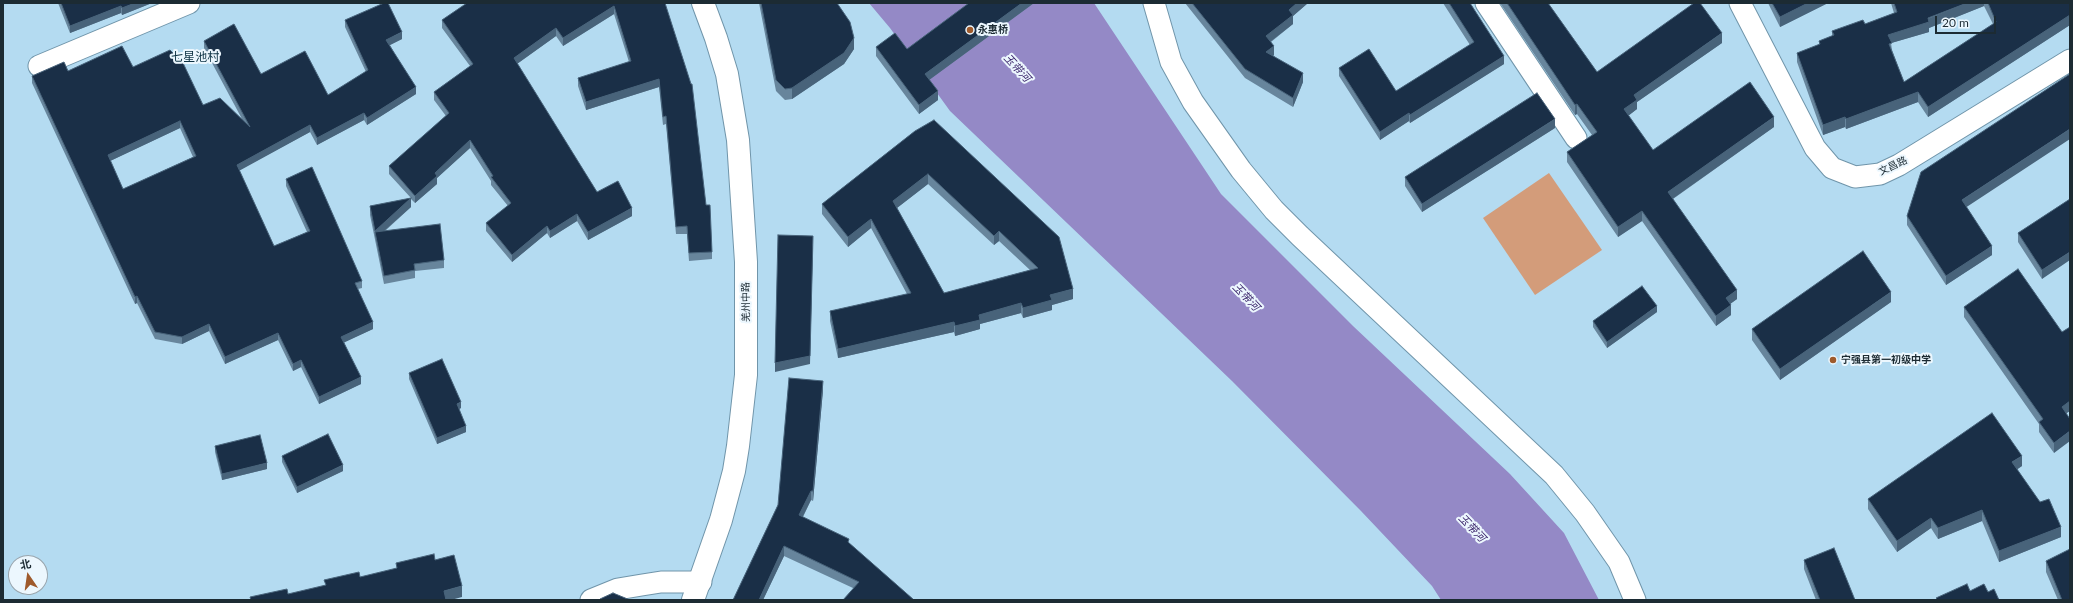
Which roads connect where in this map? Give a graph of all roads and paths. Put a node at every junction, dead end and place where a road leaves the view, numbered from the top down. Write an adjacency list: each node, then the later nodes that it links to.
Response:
1 (189, 3): 7 (street)
2 (703, 3): 9 (main road, 羌州中路)
3 (1154, 3): 11 (street)
4 (1486, 3): 8 (street)
5 (1740, 3): 6 (street, 文昌路)
6 (2070, 60)
7 (39, 66)
8 (1576, 138)
9 (697, 591): 10 (street)
10 (591, 600)
11 (1635, 600)

